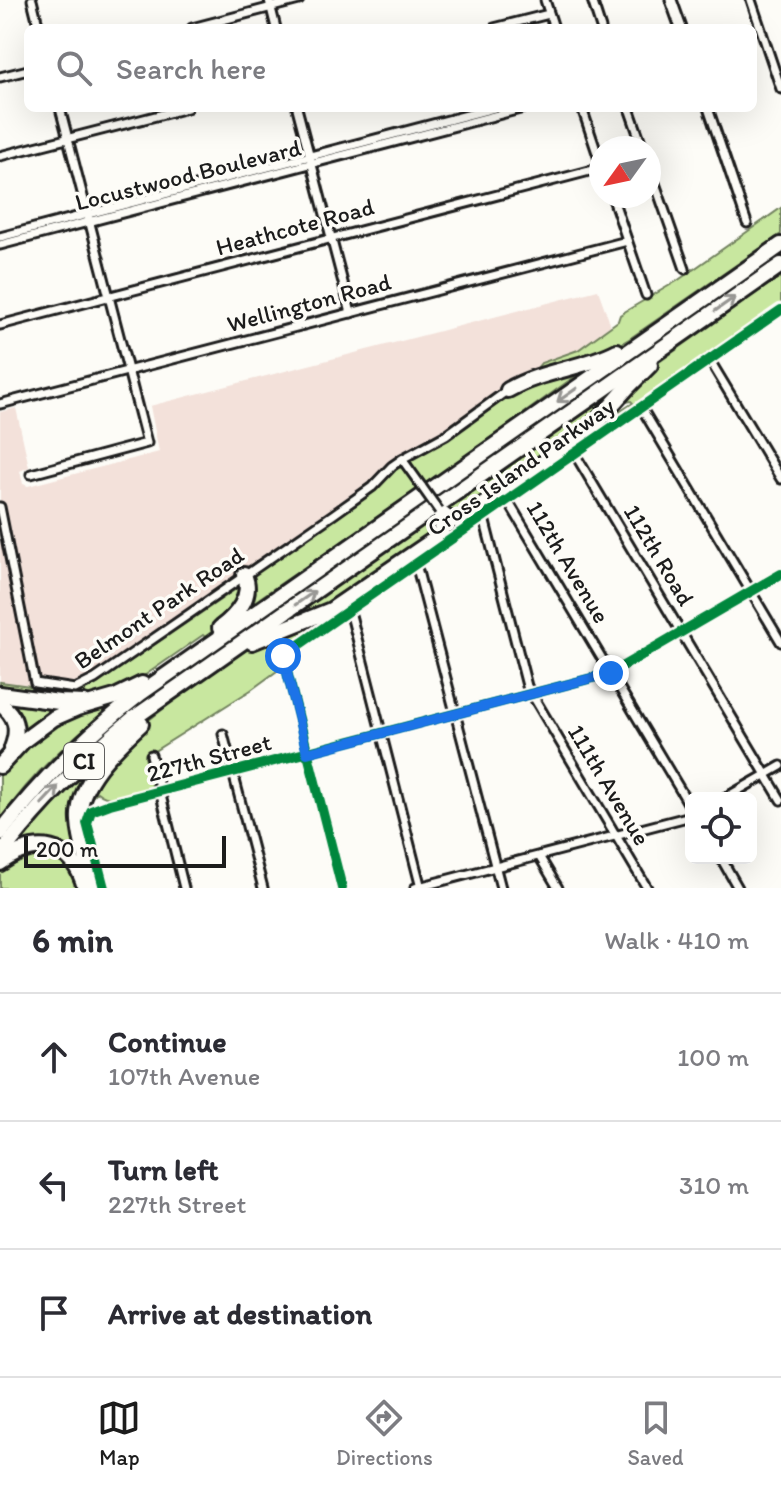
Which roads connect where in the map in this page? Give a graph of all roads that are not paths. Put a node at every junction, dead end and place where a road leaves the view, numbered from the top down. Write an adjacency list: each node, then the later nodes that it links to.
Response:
1 (32, 0): 9 (street)
2 (299, 0): 7 (street)
3 (545, 0): 8 (street)
4 (592, 0): 14 (street)
5 (671, 0): 15 (street)
6 (751, 0): 16 (street)
7 (270, 4): 10 (street); 11 (street)
8 (549, 14): 12 (street); 13 (street)
9 (38, 24)
10 (205, 24)
11 (275, 24)
12 (510, 24)
13 (553, 24)
14 (600, 24)
15 (680, 24)
16 (763, 38): 17 (street); 20 (street)
17 (757, 40)
18 (24, 71): 19 (street)
19 (0, 77)
20 (781, 89)
21 (61, 112): 32 (street)
22 (172, 112): 32 (street)
23 (298, 112): 34 (street)
24 (482, 112): 29 (street, Locustwood Boulevard)
25 (505, 112): 29 (street, Locustwood Boulevard)
26 (583, 112): 30 (street)
27 (630, 112): 31 (street)
28 (709, 112): 39 (street)
29 (444, 125): 34 (street, Locustwood Boulevard)
30 (591, 136)
31 (639, 136)
32 (68, 139): 33 (street); 38 (street)
33 (0, 156)
34 (311, 160): 38 (street, Locustwood Boulevard); 41 (street)
35 (589, 169): 41 (street, Heathcote Road)
36 (661, 200): 46 (street)
37 (616, 208): 42 (street)
38 (89, 218): 40 (street, Locustwood Boulevard); 43 (street, Locustwood Boulevard); 48 (street)
39 (747, 223)
40 (0, 237)
41 (331, 239): 48 (street, Heathcote Road); 49 (street)
42 (627, 241): 47 (street); 49 (street, Wellington Road)
43 (0, 245)
44 (781, 245): 51 (highway, Cross Island Parkway / CI)
45 (781, 265): 53 (highway, Cross Island Parkway / CI, one-way to 45)
46 (685, 269)
47 (646, 295)
48 (109, 296): 52 (street, Heathcote Road); 55 (street)
49 (351, 313): 55 (street, Wellington Road)
50 (780, 313): 54 (street, Cross Island Parkway)
51 (677, 318): 56 (highway); 75 (highway, Cross Island Parkway / CI, one-way to 75)
52 (0, 325)
53 (682, 334): 65 (highway); 74 (highway, Cross Island Parkway / CI, one-way to 53)
54 (709, 359): 58 (street, Cross Island Parkway); 62 (street)
55 (129, 372): 57 (street, Wellington Road); 61 (street)
56 (508, 390): 60 (street, Belmont Park Road)
57 (0, 404)
58 (641, 407): 59 (street, Cross Island Parkway); 70 (street)
59 (575, 454): 63 (street, Cross Island Parkway); 72 (street, 112th Road)
60 (402, 459): 65 (street, bridge); 69 (street, Belmont Park Road)
61 (31, 474)
62 (781, 479)
63 (508, 501): 66 (street, Cross Island Parkway); 76 (street, 112th Avenue)
64 (0, 507): 69 (street, Belmont Park Road)
65 (439, 511): 74 (highway)
66 (484, 518): 67 (street, Cross Island Parkway); 79 (street, 111th Avenue)
67 (416, 564): 71 (street, Cross Island Parkway); 82 (street)
68 (781, 574): 70 (street, 227th Street)
69 (244, 575): 75 (highway)
70 (751, 591): 72 (street, 227th Street); 73 (street)
71 (350, 611): 84 (street); 86 (street, Cross Island Parkway)
72 (681, 633): 76 (street, 227th Street); 91 (street, 112th Road)
73 (781, 642)
74 (218, 658): 77 (highway, Cross Island Parkway / CI)
75 (186, 661): 80 (highway); 97 (highway, Cross Island Parkway / CI)
76 (611, 673): 79 (street, 227th Street); 94 (street, 112th Avenue)
77 (183, 683): 99 (highway, Cross Island Parkway / CI, one-way to 77); 106 (highway)
78 (0, 694): 80 (highway)
79 (532, 694): 82 (street, 227th Street); 98 (street, 111th Avenue)
80 (92, 703): 85 (highway)
81 (0, 704): 85 (highway)
82 (456, 714): 84 (street, 227th Street); 103 (street)
83 (223, 734): 90 (street)
84 (381, 734): 86 (street, 227th Street); 104 (street)
85 (10, 753): 88 (highway)
86 (307, 753): 90 (street, 227th Street); 110 (street)
87 (151, 755): 92 (street)
88 (0, 766)
89 (781, 766): 91 (street)
90 (233, 772): 92 (street, 227th Street); 109 (street)
91 (766, 775): 93 (street); 95 (street, 112th Road)
92 (159, 791): 107 (street, 227th Street); 108 (street)
93 (736, 792)
94 (685, 798)
95 (781, 800)
96 (685, 818): 98 (street)
97 (0, 833)
98 (616, 836): 100 (street); 113 (street, 111th Avenue)
99 (0, 855)
100 (539, 856): 103 (street); 112 (street)
101 (0, 863): 105 (highway)
102 (724, 864): 114 (street)
103 (495, 867): 104 (street); 111 (street)
104 (419, 887)
105 (85, 888)
106 (93, 888)
107 (104, 888)
108 (184, 888)
109 (263, 888)
110 (342, 888)
111 (501, 888)
112 (558, 888)
113 (647, 888)
114 (738, 888)

